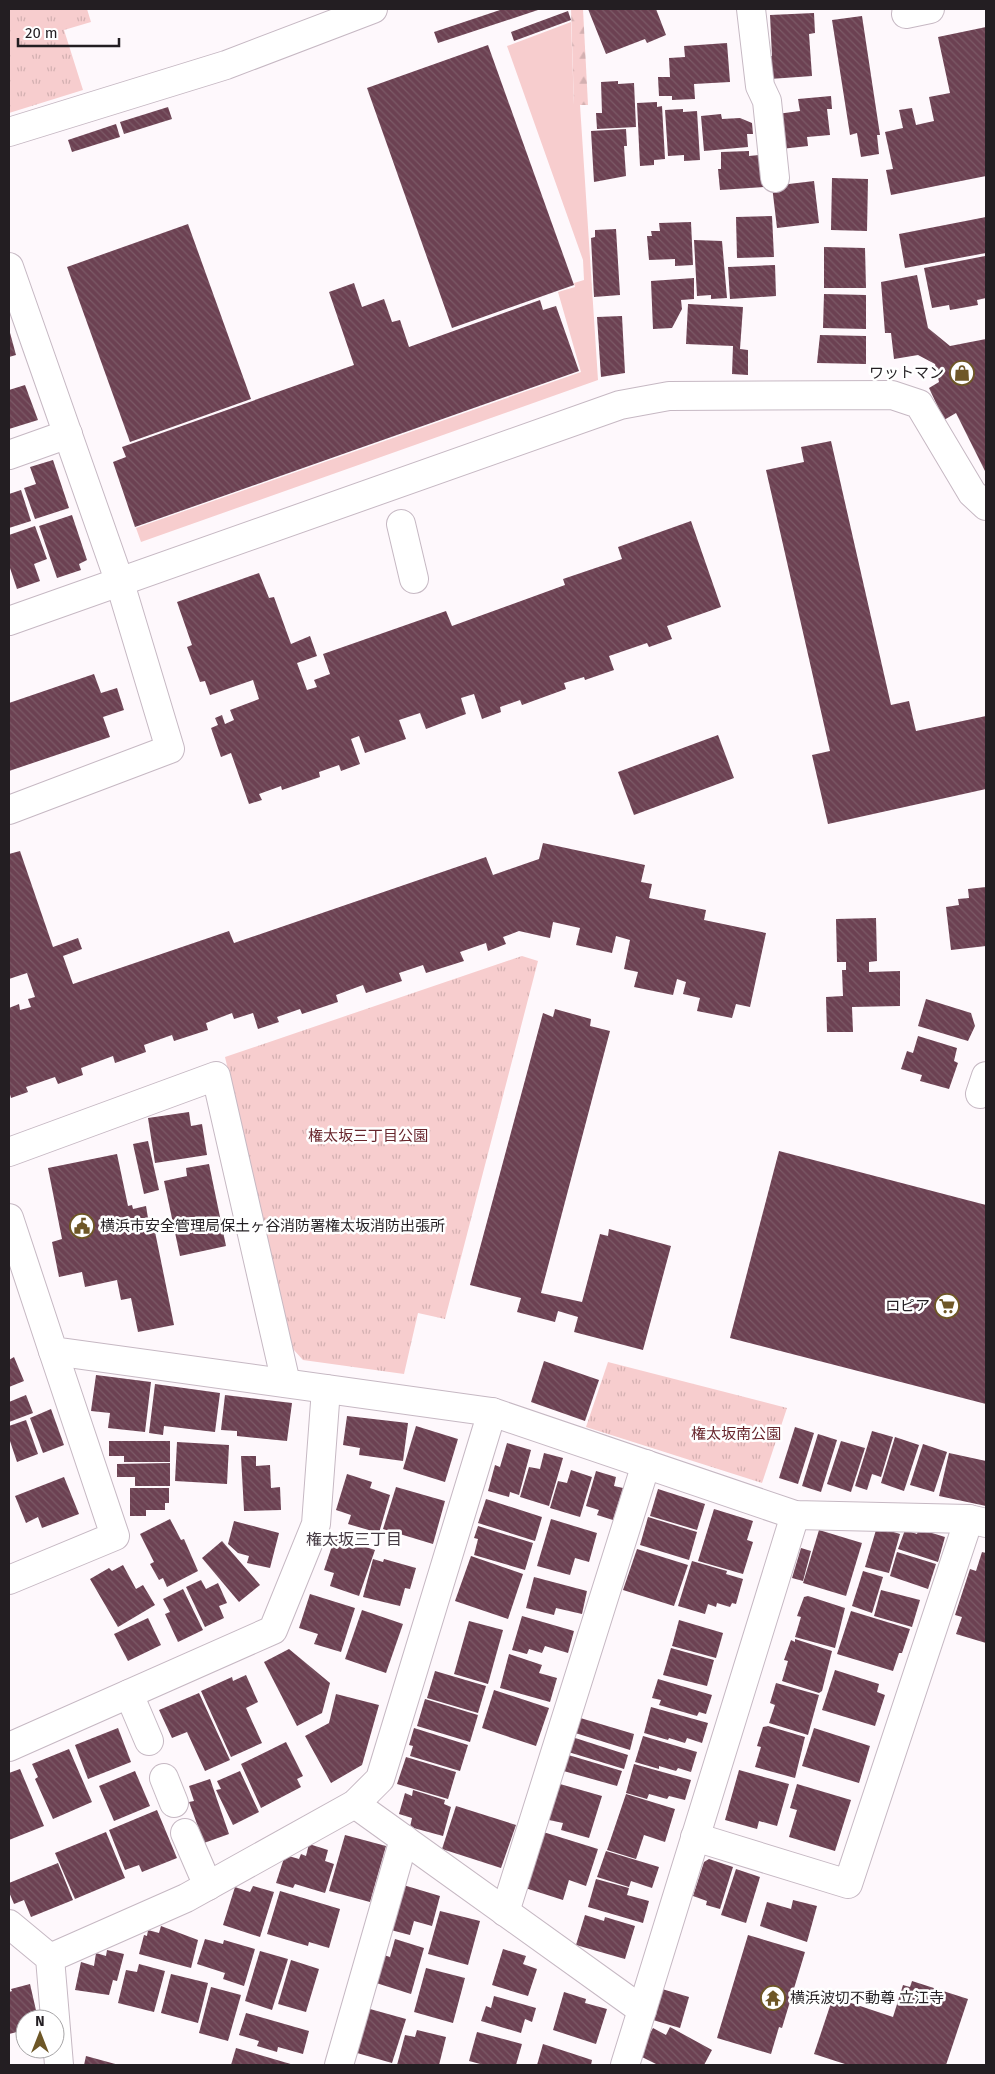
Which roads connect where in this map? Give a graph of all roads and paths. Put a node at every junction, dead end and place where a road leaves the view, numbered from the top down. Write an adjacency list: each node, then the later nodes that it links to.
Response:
1 (373, 9): 3 (street)
2 (751, 9): 4 (street)
3 (9, 132)
4 (776, 178)
5 (11, 281): 6 (street)
6 (68, 434): 7 (street); 11 (street)
7 (9, 455)
8 (986, 506): 11 (street)
9 (400, 524): 10 (street)
10 (414, 579)
11 (120, 583): 12 (street); 13 (street)
12 (9, 621)
13 (9, 810)
14 (9, 1152): 18 (street)
15 (9, 1218): 16 (street)
16 (17, 1270): 17 (street)
17 (53, 1351): 18 (street); 24 (street)
18 (286, 1383): 19 (street)
19 (326, 1389): 20 (street); 25 (street)
20 (492, 1412): 21 (street); 28 (street)
21 (646, 1464): 22 (street); 33 (street)
22 (795, 1515): 23 (street); 30 (street)
23 (978, 1521): 30 (street)
24 (9, 1580)
25 (129, 1694): 26 (street); 27 (street)
26 (9, 1747)
27 (174, 1803)
28 (355, 1804): 31 (street); 32 (street)
29 (185, 1833): 32 (street)
30 (695, 1838): 36 (street)
31 (404, 1839): 33 (street); 38 (street)
32 (208, 1886): 35 (street)
33 (505, 1912): 36 (street)
34 (9, 1924): 35 (street)
35 (50, 1958): 37 (street)
36 (642, 2010): 39 (street)
37 (59, 2065)
38 (339, 2065)
39 (625, 2065)

